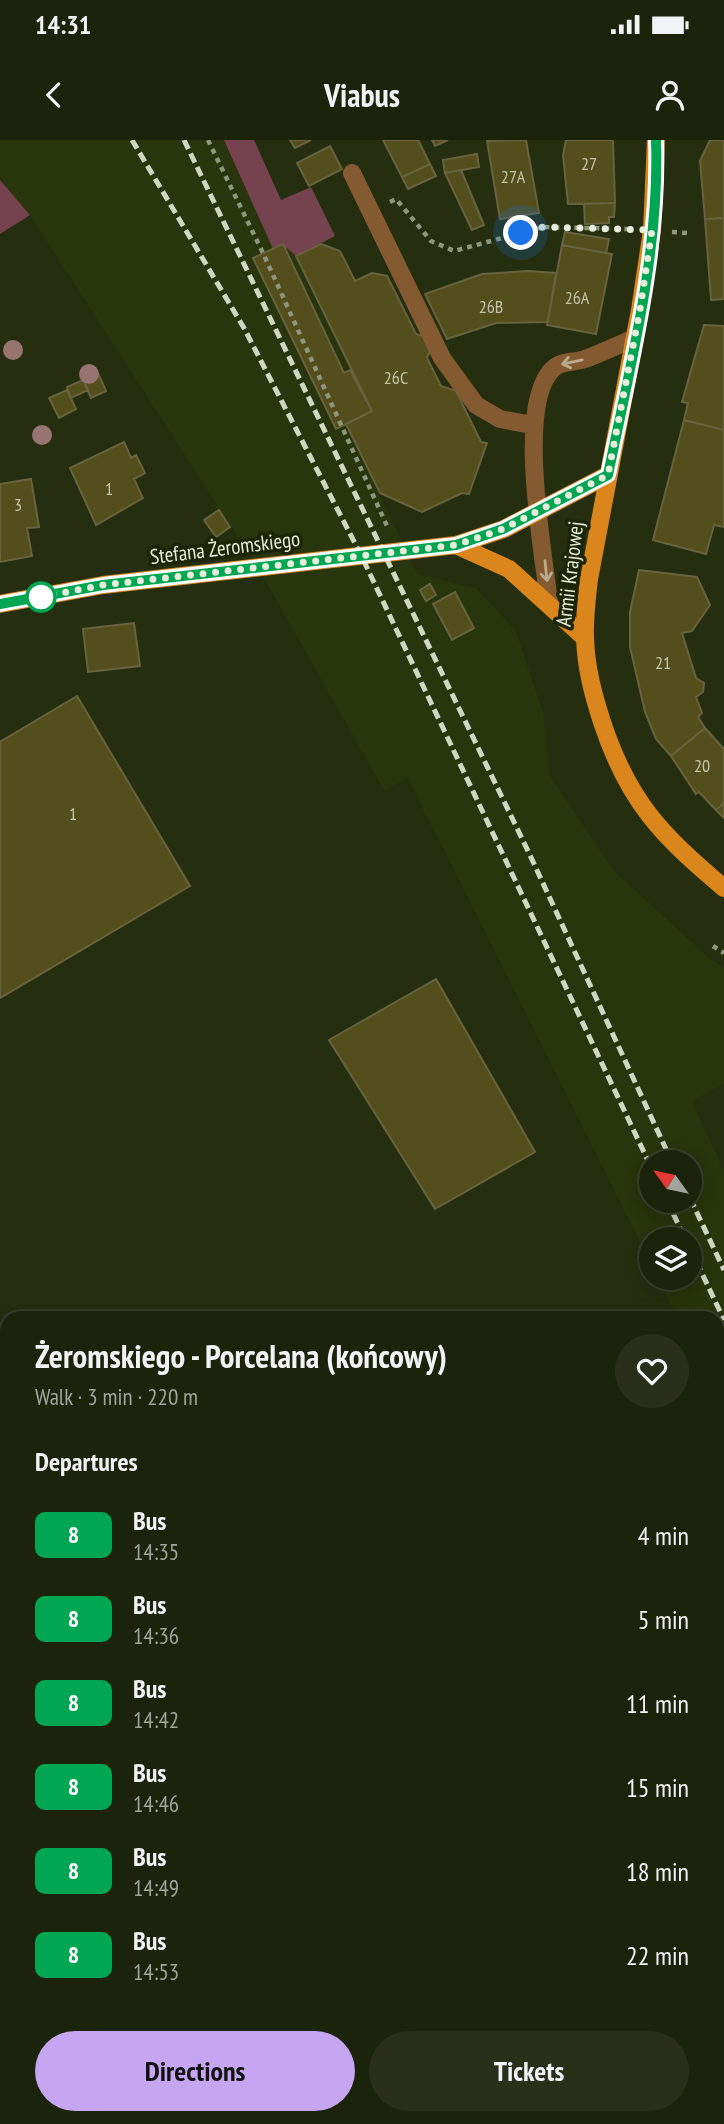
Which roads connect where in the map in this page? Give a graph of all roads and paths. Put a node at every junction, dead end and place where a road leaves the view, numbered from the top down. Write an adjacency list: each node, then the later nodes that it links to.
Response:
1 (208, 140): 11 (path)
2 (656, 140): 5 (main road, Armii Krajowej)
3 (352, 173): 4 (street)
4 (370, 210): 5 (path); 8 (street)
5 (652, 230): 6 (path); 7 (main road, Armii Krajowej)
6 (687, 233)
7 (635, 338): 8 (street, one-way to 8); 9 (main road, Armii Krajowej)
8 (532, 425): 10 (street)
9 (608, 475): 10 (main road, Stefana Żeromskiego); 15 (main road, Armii Krajowej)
10 (540, 510): 12 (main road, Stefana Żeromskiego); 13 (street, one-way to 13)
11 (387, 526)
12 (456, 545): 13 (main road); 14 (main road, Stefana Żeromskiego)
13 (549, 603): 15 (main road)
14 (0, 604)
15 (584, 636): 16 (main road, Armii Krajowej)
16 (724, 888)
17 (713, 946): 18 (path)
18 (724, 953)

